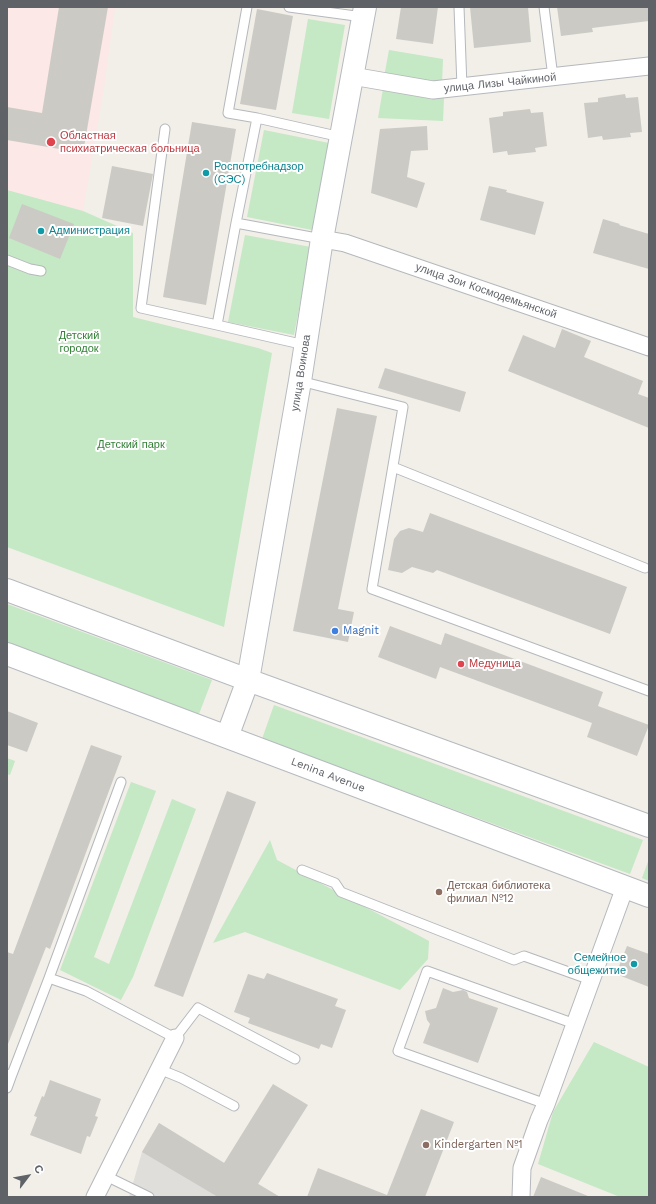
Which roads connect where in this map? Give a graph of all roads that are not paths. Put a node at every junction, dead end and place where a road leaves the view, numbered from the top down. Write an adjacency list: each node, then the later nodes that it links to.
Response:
1 (247, 7): 10 (lane)
2 (289, 7): 5 (lane)
3 (459, 7): 9 (lane)
4 (544, 7): 8 (lane)
5 (364, 12): 7 (main road, улица Воинова)
6 (649, 66): 8 (street, улица Лизы Чайкиной)
7 (352, 76): 9 (street, улица Лизы Чайкиной); 12 (main road, улица Воинова)
8 (552, 77): 9 (street, улица Лизы Чайкиной)
9 (462, 87)
10 (257, 118): 12 (lane); 13 (lane)
11 (165, 129): 17 (lane)
12 (341, 137): 14 (main road, улица Воинова)
13 (236, 223): 14 (lane); 17 (lane)
14 (322, 239): 18 (main road, улица Воинова); 19 (street, улица Зои Космодемьянской)
15 (7, 260): 16 (lane)
16 (41, 271)
17 (217, 325): 18 (lane)
18 (306, 345): 20 (main road, улица Воинова)
19 (649, 347)
20 (300, 381): 21 (lane); 25 (main road, улица Воинова)
21 (392, 467): 22 (lane); 26 (lane)
22 (645, 568)
23 (7, 590): 25 (main road)
24 (7, 654): 27 (main road, Lenina Avenue)
25 (248, 680): 27 (main road, улица Воинова); 29 (main road)
26 (649, 691)
27 (227, 737): 31 (main road, Lenina Avenue)
28 (121, 782): 33 (lane)
29 (649, 826)
30 (302, 870): 34 (lane)
31 (625, 887): 32 (main road, Lenina Avenue); 34 (street)
32 (649, 896)
33 (49, 978): 36 (lane); 39 (lane)
34 (591, 980): 35 (street)
35 (575, 1024): 41 (street); 41 (lane)
36 (174, 1038): 37 (lane); 38 (street)
37 (295, 1059)
38 (159, 1069): 42 (lane); 43 (street)
39 (9, 1076): 40 (lane)
40 (7, 1088)
41 (546, 1104): 46 (street)
42 (234, 1106)
43 (106, 1176): 44 (street); 45 (lane)
44 (95, 1197)
45 (148, 1197)
46 (521, 1197)

